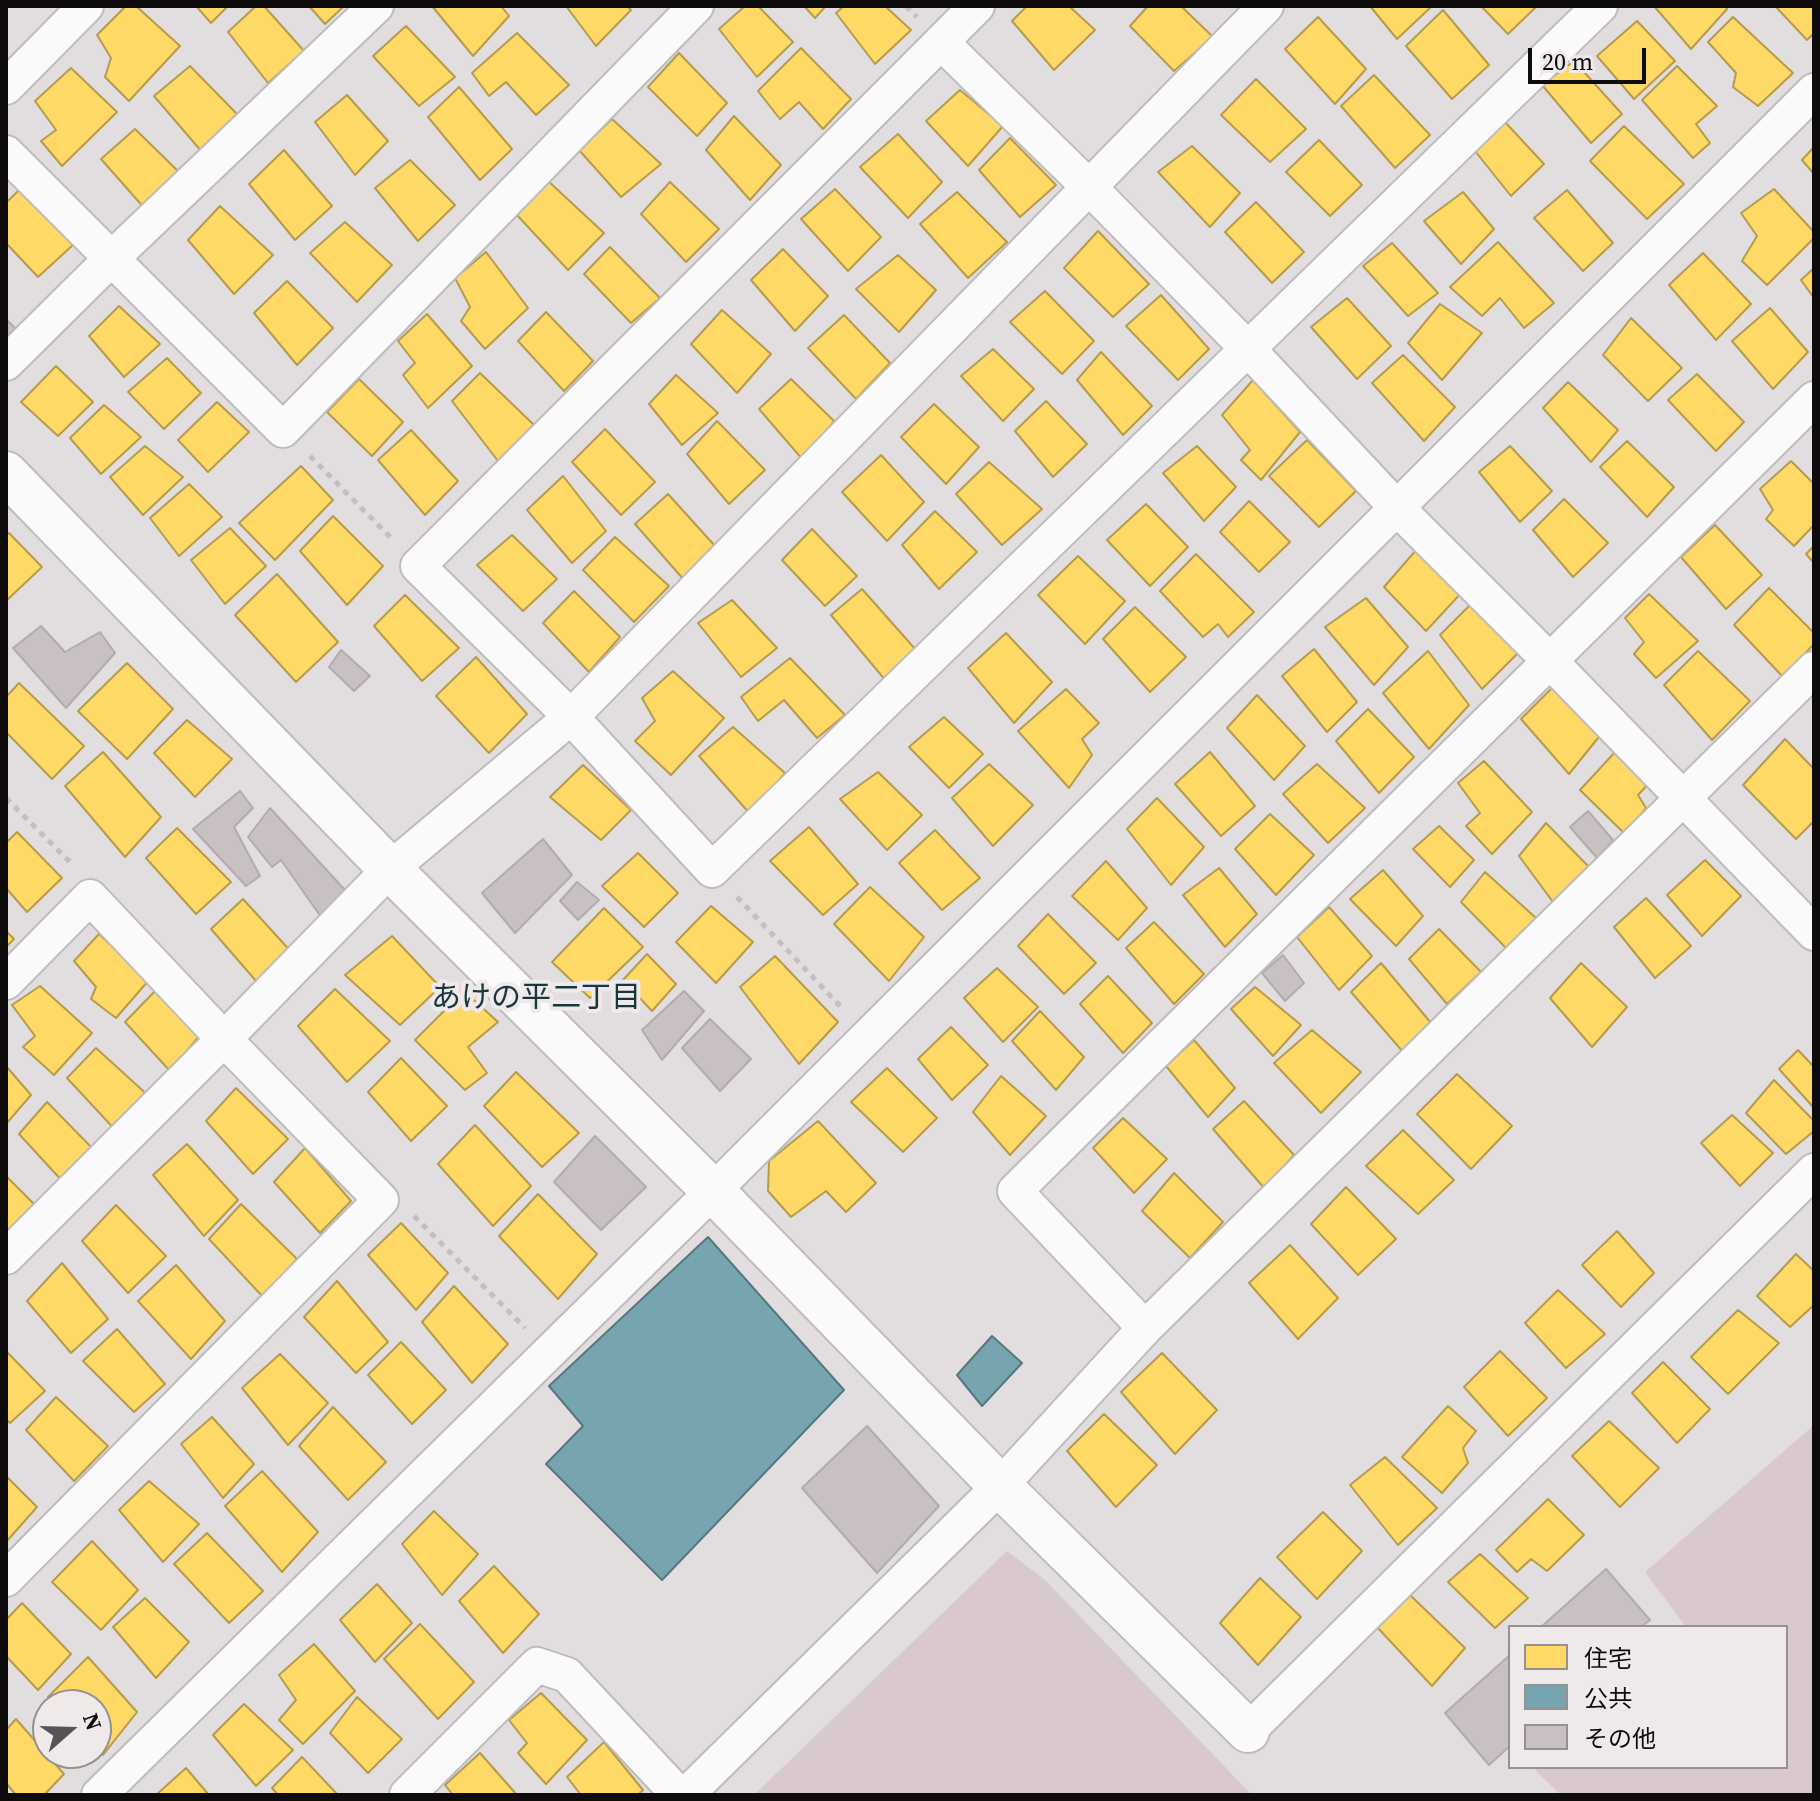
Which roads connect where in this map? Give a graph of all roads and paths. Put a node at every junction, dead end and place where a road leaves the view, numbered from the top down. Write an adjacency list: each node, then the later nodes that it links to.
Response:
1 (86, 6): 8 (street)
2 (376, 6): 12 (street)
3 (696, 6): 16 (street)
4 (977, 6): 7 (street)
5 (1266, 6): 11 (street)
6 (1600, 6): 13 (street)
7 (941, 42): 11 (street); 19 (street)
8 (6, 87)
9 (1814, 91): 18 (street)
10 (6, 153): 12 (street)
11 (1089, 187): 13 (street); 22 (street)
12 (112, 258): 14 (street); 16 (street)
13 (1248, 349): 18 (street); 26 (street)
14 (6, 363)
15 (1814, 399): 20 (street)
16 (283, 430): 19 (path)
17 (6, 473): 25 (street)
18 (1397, 508): 20 (street); 30 (street)
19 (418, 566): 22 (street)
20 (1550, 661): 24 (street); 36 (street)
21 (1814, 669): 24 (street)
22 (571, 717): 25 (street); 26 (street)
23 (6, 798): 27 (path)
24 (1684, 798): 28 (street); 36 (street)
25 (390, 869): 31 (street); 33 (street)
26 (712, 870): 30 (path)
27 (90, 897): 29 (street); 31 (street)
28 (1814, 933)
29 (6, 982)
30 (869, 1036): 33 (street)
31 (224, 1039): 34 (street); 35 (street)
32 (1814, 1171): 40 (street)
33 (713, 1191): 37 (street); 38 (street)
34 (381, 1200): 37 (path); 39 (street)
35 (6, 1257)
36 (1145, 1328): 38 (street)
37 (550, 1353): 41 (street)
38 (1000, 1486): 40 (street); 44 (street)
39 (6, 1579)
40 (1248, 1731)
41 (99, 1795)
42 (407, 1795): 43 (street)
43 (679, 1795)
44 (686, 1795)

